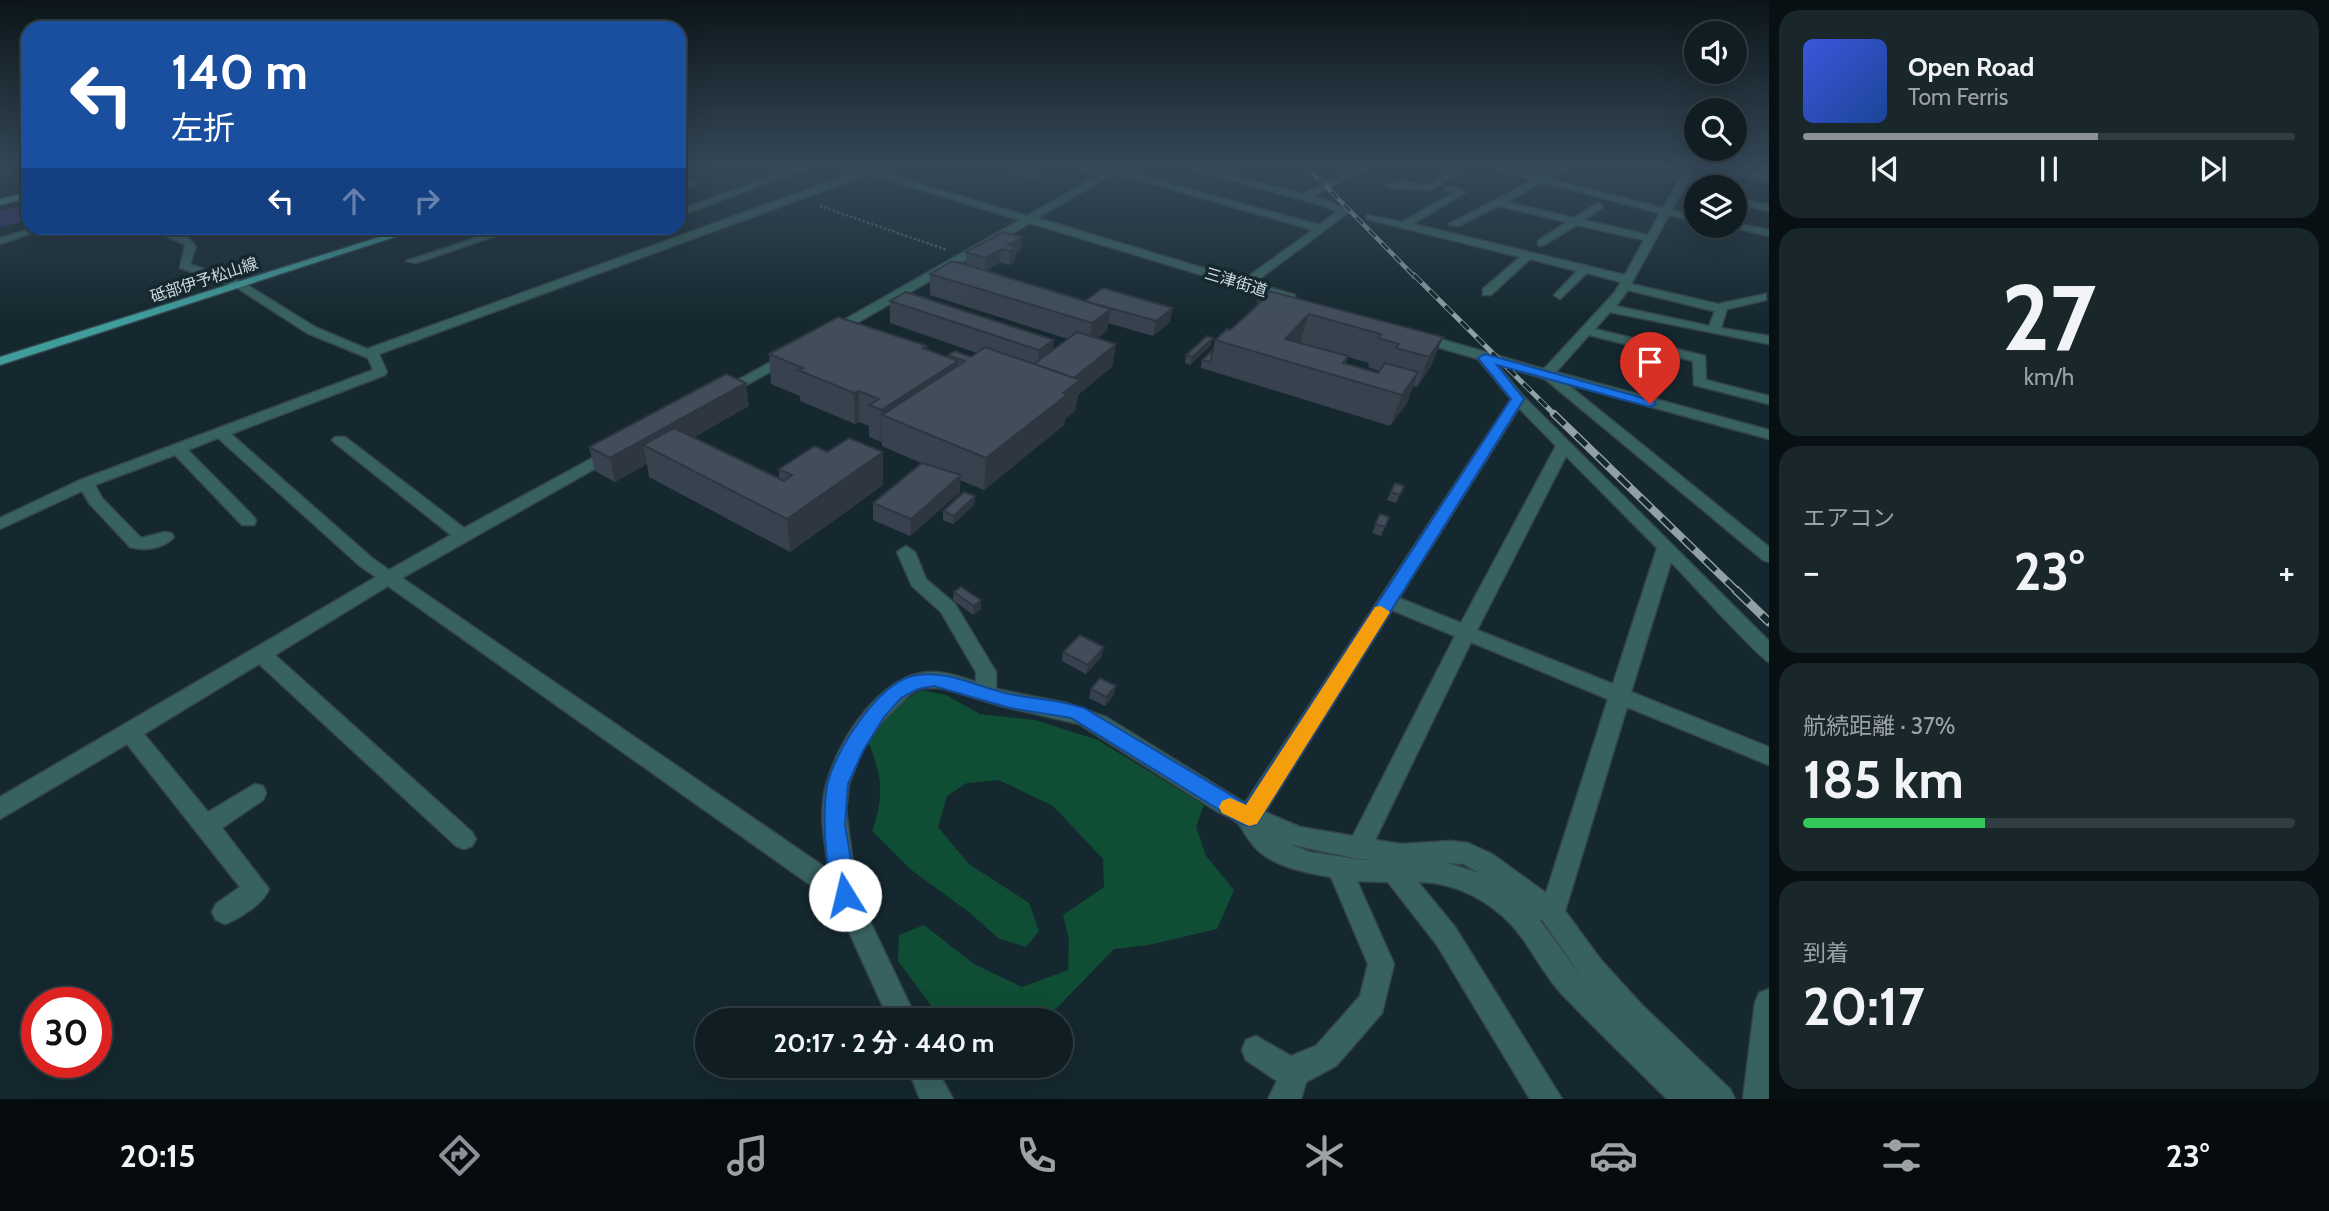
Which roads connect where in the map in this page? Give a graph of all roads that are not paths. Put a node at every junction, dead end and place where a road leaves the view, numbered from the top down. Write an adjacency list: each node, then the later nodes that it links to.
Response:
1 (743, 217): 19 (street)
2 (1022, 217): 12 (street, 三津街道)
3 (1031, 217): 12 (street)
4 (1280, 217): 17 (street)
5 (1337, 217): 17 (street)
6 (1372, 217): 15 (street)
7 (1417, 217): 15 (street)
8 (1468, 217): 14 (street)
9 (1555, 217): 13 (street)
10 (1581, 217): 13 (street)
11 (1665, 217): 25 (street)
12 (1028, 219): 32 (street, 三津街道); 50 (street)
13 (1574, 222): 25 (street); 27 (street)
14 (1454, 224)
15 (1404, 225): 28 (street)
16 (686, 228): 19 (street)
17 (1321, 229): 32 (street)
18 (1747, 229): 20 (street)
19 (700, 233): 44 (street)
20 (1769, 233)
21 (21, 234): 26 (street)
22 (170, 235): 33 (street)
23 (395, 235): 33 (main road, 砥部伊予松山線)
24 (494, 235): 29 (street)
25 (1652, 239): 31 (street)
26 (0, 241)
27 (1542, 243)
28 (1528, 255): 30 (street); 34 (street)
29 (419, 257)
30 (1585, 269): 31 (street); 35 (street)
31 (1627, 283): 38 (street); 39 (street)
32 (1245, 284): 37 (street, 三津街道)
33 (240, 285): 44 (street); 46 (main road, 砥部伊予松山線)
34 (1487, 292)
35 (1560, 295)
36 (1762, 297): 39 (street)
37 (1298, 300)
38 (1608, 307): 40 (street); 41 (street)
39 (1718, 308): 41 (street)
40 (1587, 331): 47 (street); 49 (street)
41 (1714, 331): 43 (street)
42 (1405, 333): 45 (street)
43 (1769, 340)
44 (369, 353): 51 (street)
45 (1485, 358): 47 (street); 48 (street)
46 (0, 361)
47 (1546, 375): 52 (street); 64 (street)
48 (1517, 399): 55 (street); 66 (street)
49 (1769, 400)
50 (701, 404)
51 (221, 433): 56 (street); 65 (street)
52 (1769, 435)
53 (340, 440): 60 (street)
54 (631, 443): 60 (street)
55 (1564, 446): 62 (street); 67 (street)
56 (178, 450): 57 (street); 58 (street)
57 (86, 483): 59 (street); 61 (street)
58 (248, 521)
59 (0, 524)
60 (463, 536): 65 (street)
61 (165, 537)
62 (1666, 548): 69 (street); 71 (street)
63 (906, 552): 70 (street)
64 (1769, 556)
65 (390, 577): 68 (street); 81 (street)
66 (1388, 601): 67 (street); 76 (street)
67 (1466, 633): 71 (street); 79 (street)
68 (261, 654): 72 (street); 78 (street)
69 (1769, 656)
70 (986, 694): 76 (street); 81 (street)
71 (1620, 695): 73 (street); 83 (street)
72 (130, 732): 75 (street); 77 (street)
73 (1769, 756)
74 (256, 793): 77 (street)
75 (0, 809)
76 (1249, 817): 79 (street)
77 (206, 826): 82 (street)
78 (464, 839)
79 (1349, 858): 80 (street); 83 (street); 88 (street)
80 (1394, 871): 90 (street); 91 (street)
81 (845, 895): 85 (street)
82 (225, 912)
83 (1552, 913): 92 (street)
84 (1769, 1003): 93 (street)
85 (897, 1008)
86 (1256, 1049): 88 (street)
87 (925, 1078): 89 (street)
88 (1288, 1087)
89 (938, 1099)
90 (1547, 1099)
91 (1688, 1099)
92 (1720, 1099)
93 (1758, 1099)

